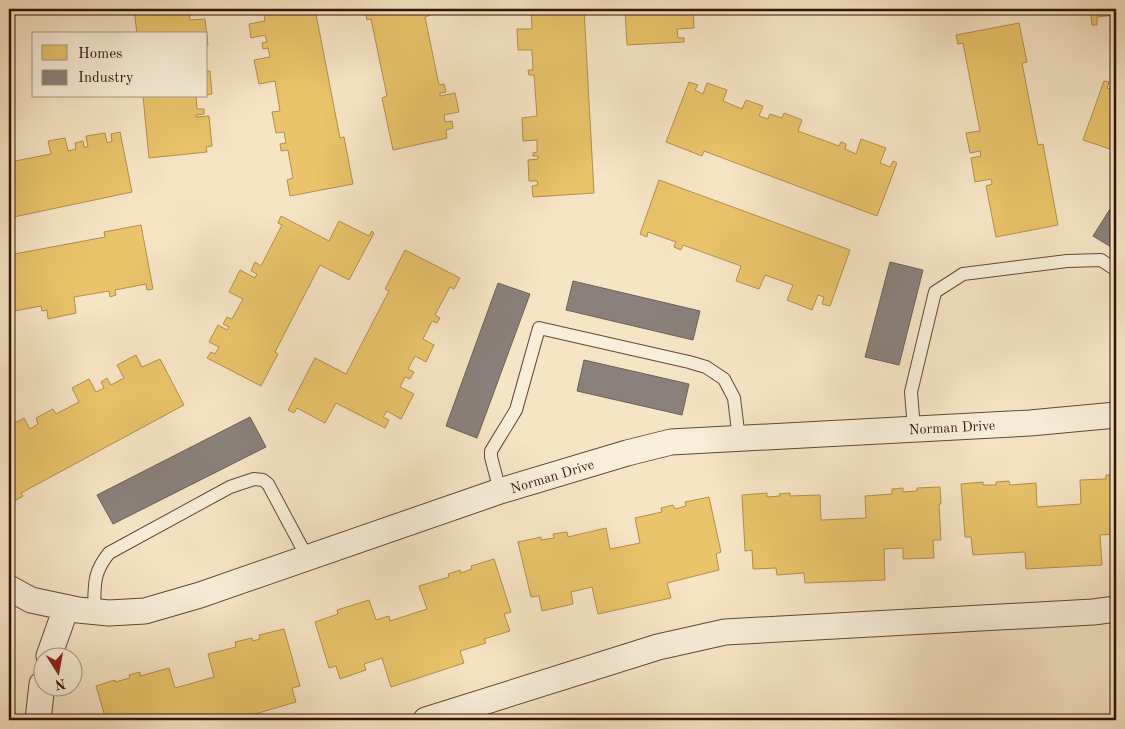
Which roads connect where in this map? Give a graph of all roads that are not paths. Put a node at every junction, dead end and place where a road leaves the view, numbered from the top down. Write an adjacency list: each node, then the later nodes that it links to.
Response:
1 (1116, 270): 3 (lane)
2 (1116, 415): 3 (street, Norman Drive)
3 (914, 429): 4 (street, Norman Drive)
4 (739, 439): 5 (street, Norman Drive); 5 (lane)
5 (500, 492): 6 (street, Norman Drive)
6 (307, 558): 10 (street, Norman Drive); 10 (lane)
7 (9, 588): 8 (street, Norman Drive)
8 (66, 608): 10 (street, Norman Drive); 11 (street)
9 (1116, 608): 14 (street)
10 (94, 612)
11 (53, 646)
12 (41, 696): 13 (street)
13 (38, 720)
14 (426, 720)

